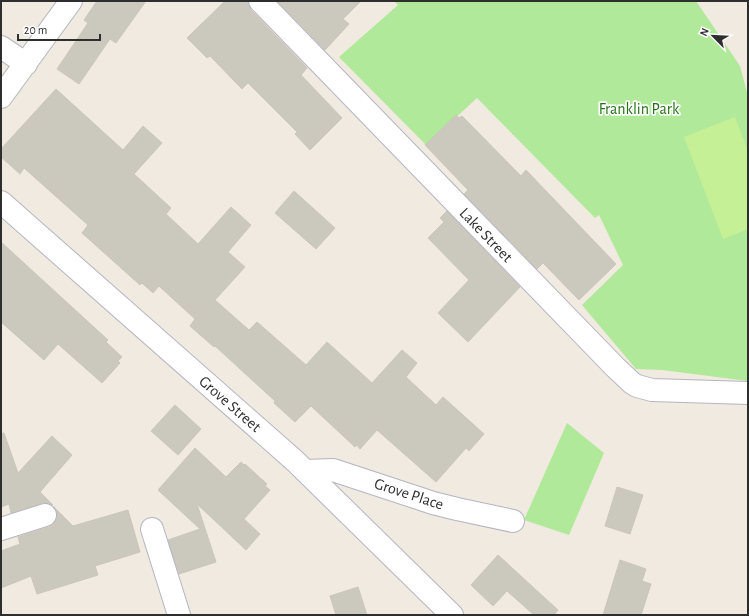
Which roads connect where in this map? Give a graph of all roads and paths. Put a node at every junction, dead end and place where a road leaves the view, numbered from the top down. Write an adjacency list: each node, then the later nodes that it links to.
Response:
1 (71, 1): 4 (street)
2 (260, 1): 7 (street, Lake Street)
3 (1, 48): 4 (street)
4 (26, 64): 5 (street)
5 (1, 97)
6 (1, 202): 8 (street, Grove Street)
7 (748, 393)
8 (305, 471): 10 (street, Grove Place); 14 (street, Grove Street)
9 (45, 515): 11 (street)
10 (513, 521)
11 (1, 529)
12 (152, 529): 13 (street)
13 (179, 615)
14 (452, 615)

